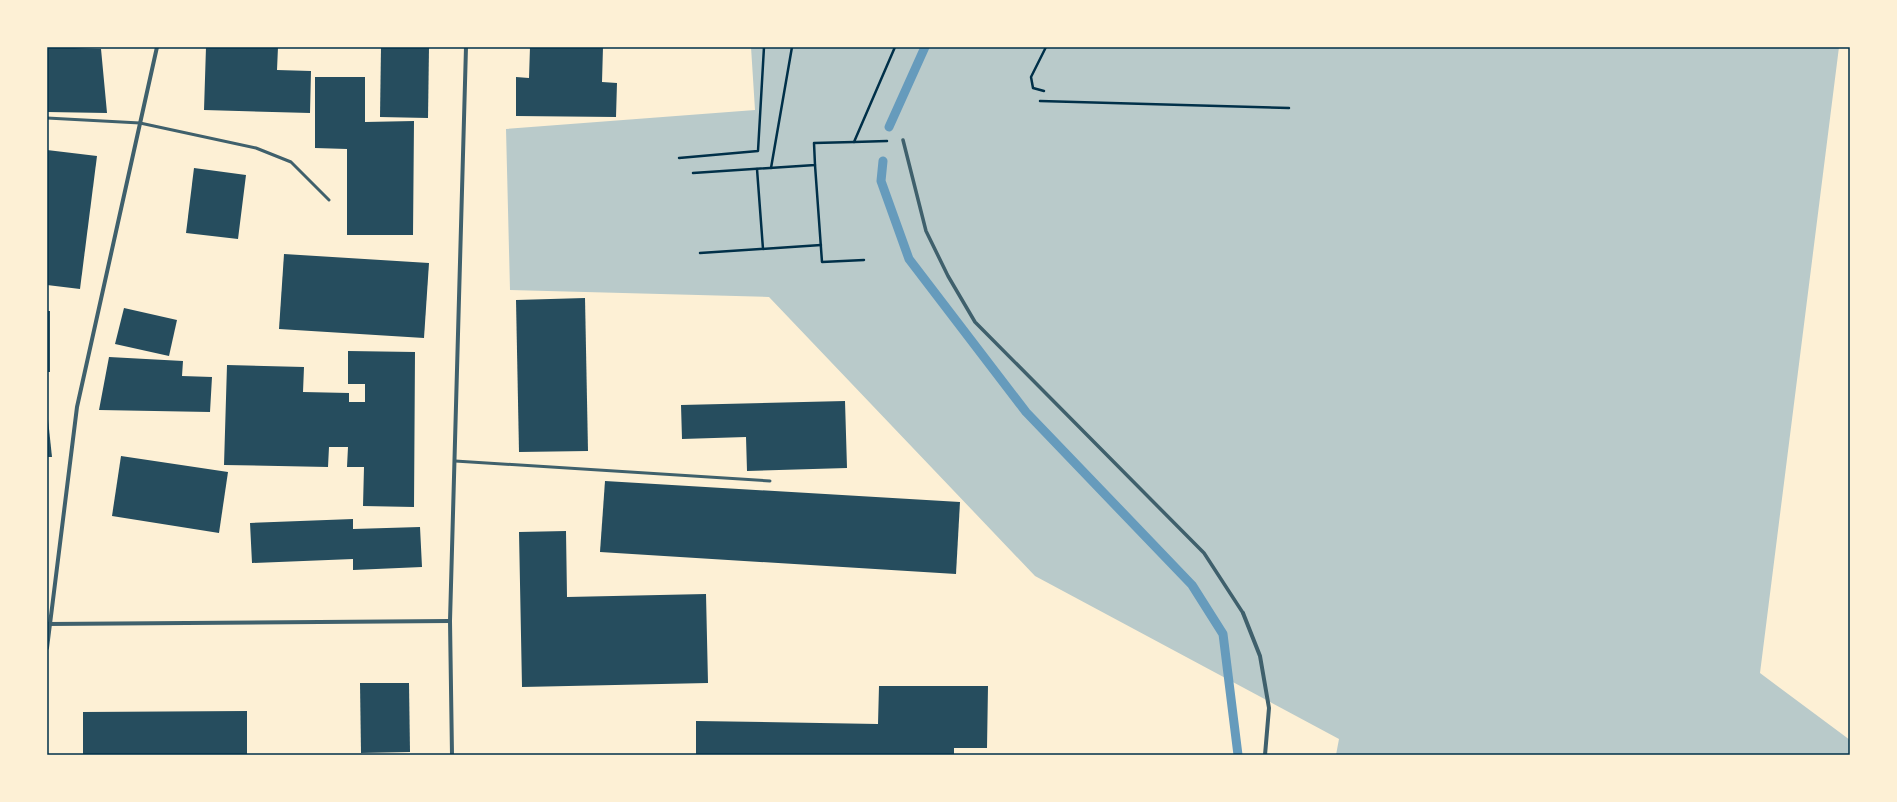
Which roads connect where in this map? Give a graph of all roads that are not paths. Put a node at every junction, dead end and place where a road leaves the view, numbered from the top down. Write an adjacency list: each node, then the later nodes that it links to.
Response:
1 (157, 47): 4 (street)
2 (466, 47): 7 (street)
3 (47, 118): 4 (lane)
4 (140, 123): 6 (lane); 11 (street)
5 (903, 140): 9 (street)
6 (329, 200)
7 (455, 461): 8 (lane); 10 (street)
8 (770, 481)
9 (1243, 613): 14 (street)
10 (450, 621): 11 (street); 13 (street)
11 (48, 624): 12 (street)
12 (47, 648)
13 (452, 755)
14 (1265, 755)

